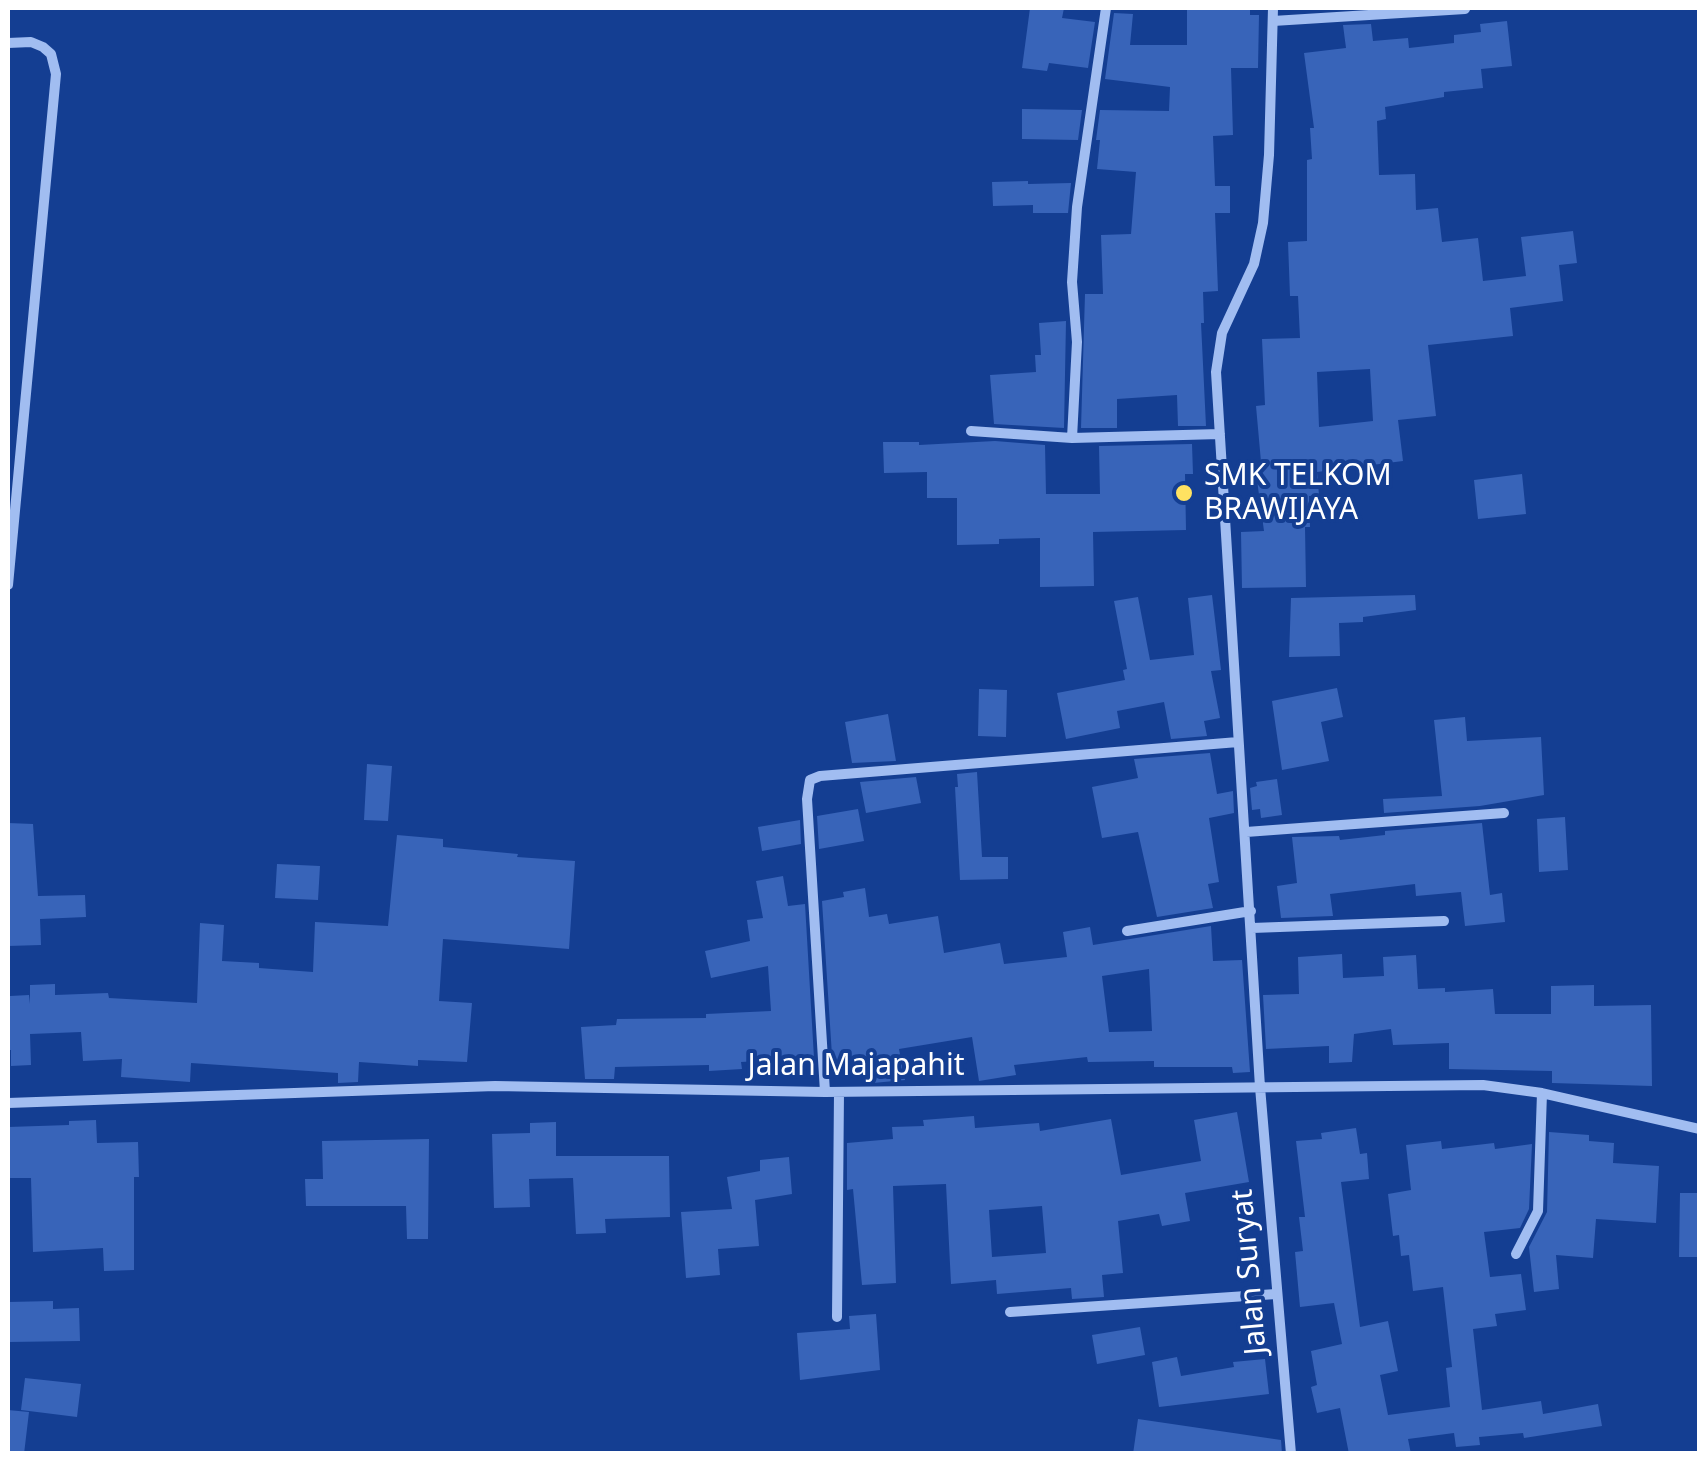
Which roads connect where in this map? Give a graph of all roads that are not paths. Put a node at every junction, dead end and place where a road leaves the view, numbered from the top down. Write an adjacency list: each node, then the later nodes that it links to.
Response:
1 (1106, 8): 8 (street)
2 (1273, 8): 4 (street, Jalan Suryat)
3 (1465, 8): 4 (street)
4 (1273, 21): 7 (street, Jalan Suryat)
5 (8, 43): 9 (street)
6 (971, 432): 8 (street)
7 (1220, 434): 8 (street); 10 (street, Jalan Suryat)
8 (1072, 438)
9 (8, 585)
10 (1238, 742): 12 (street, Jalan Suryat); 18 (street)
11 (1504, 813): 12 (street)
12 (1246, 832): 13 (street, Jalan Suryat)
13 (1251, 911): 15 (street, Jalan Suryat); 16 (street)
14 (1444, 921): 15 (street)
15 (1252, 928): 17 (street, Jalan Suryat)
16 (1127, 931)
17 (1260, 1087): 19 (street, Jalan Majapahit); 20 (street, Jalan Majapahit); 24 (street, Jalan Suryat)
18 (826, 1092): 19 (street, Jalan Majapahit); 21 (street, Jalan Majapahit)
19 (839, 1092): 26 (street)
20 (1542, 1093): 22 (street, Jalan Majapahit); 23 (street)
21 (8, 1103)
22 (1700, 1130)
23 (1516, 1254)
24 (1276, 1294): 25 (street); 27 (street, Jalan Suryat)
25 (1010, 1312)
26 (838, 1317)
27 (1291, 1454)

